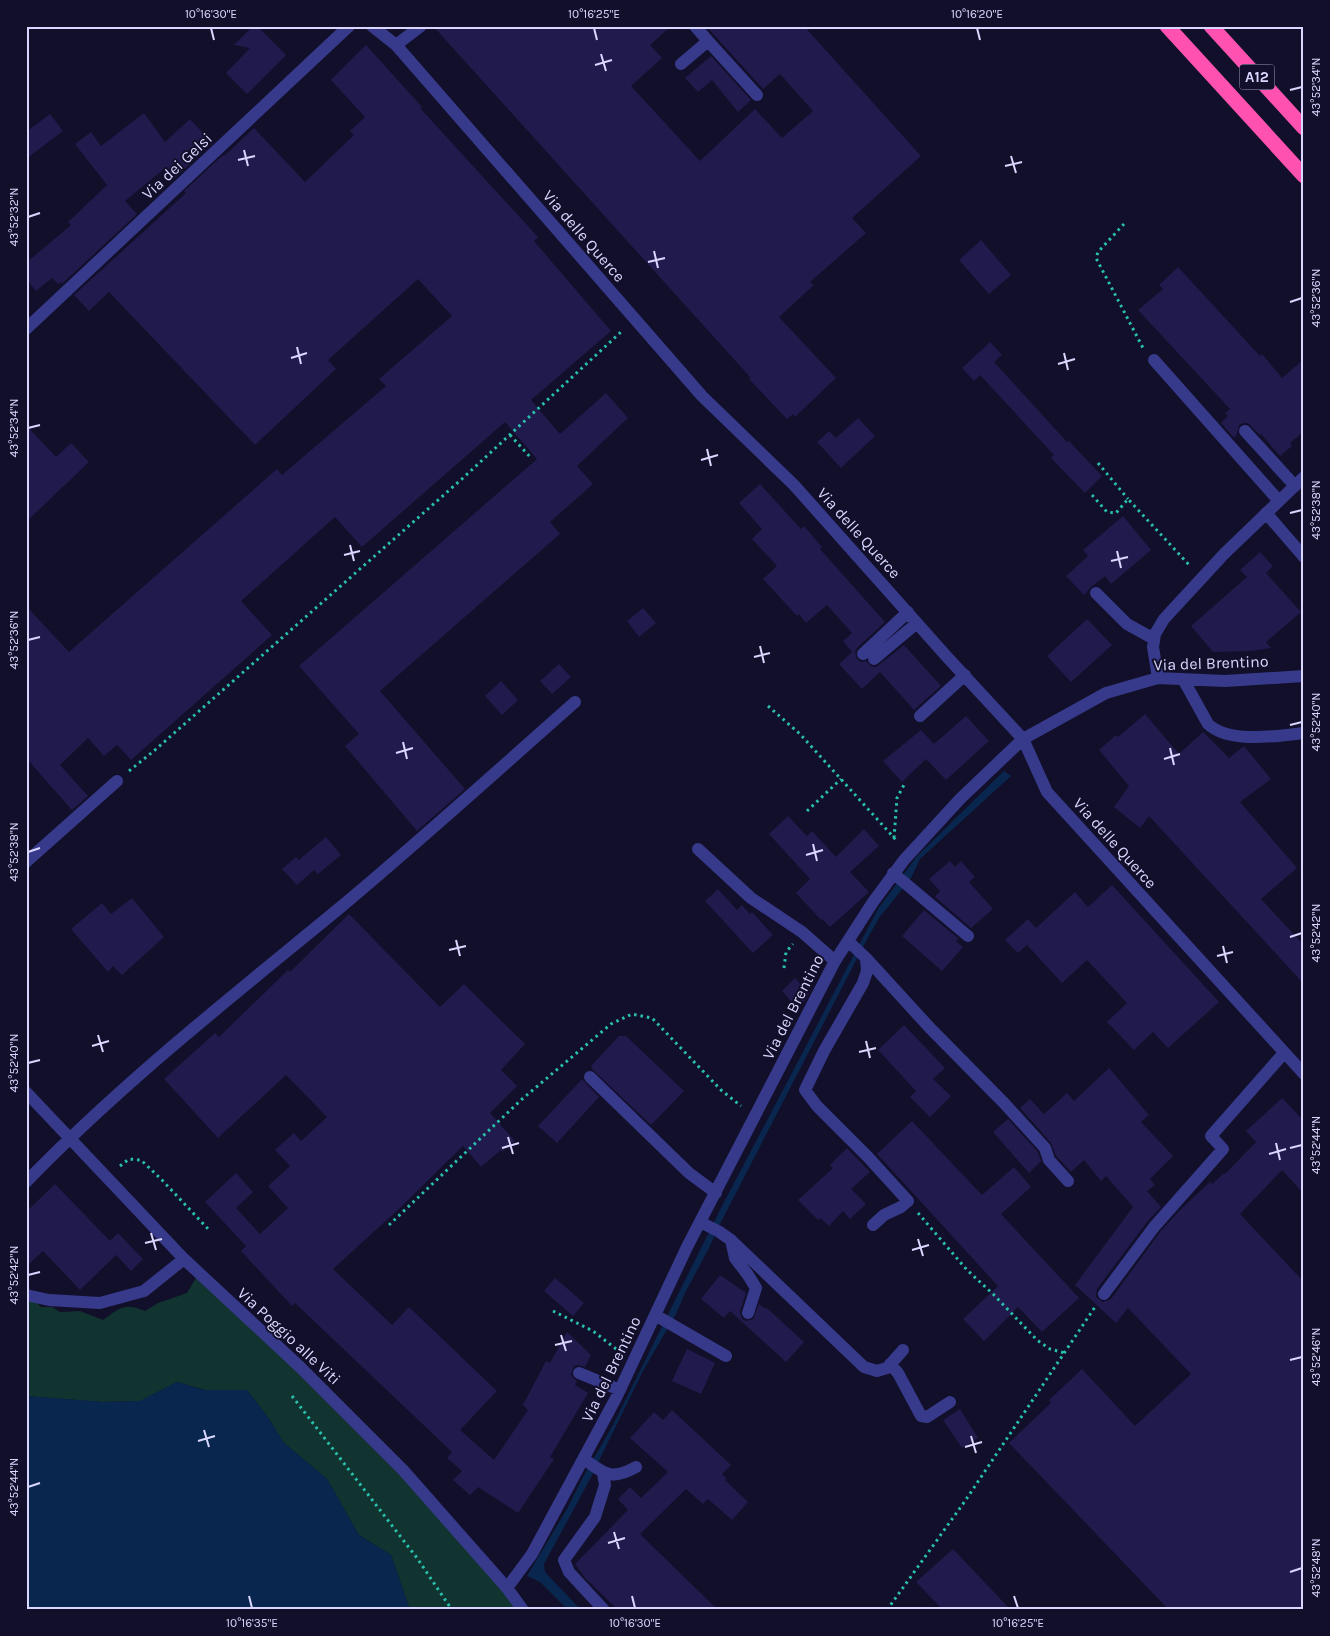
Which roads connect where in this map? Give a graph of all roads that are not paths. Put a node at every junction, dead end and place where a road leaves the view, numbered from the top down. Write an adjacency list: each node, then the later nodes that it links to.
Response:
1 (349, 26): 13 (street, Via dei Gelsi)
2 (372, 26): 8 (street, Via delle Querce)
3 (421, 26): 8 (street)
4 (695, 26): 7 (street)
5 (1167, 26): 12 (highway, A12)
6 (1211, 26): 11 (highway, A12)
7 (708, 41): 9 (street); 10 (street)
8 (396, 45): 21 (street, Via delle Querce)
9 (681, 64)
10 (757, 95)
11 (1304, 128)
12 (1304, 176)
13 (26, 329)
14 (1154, 360): 17 (street)
15 (1245, 431): 16 (street)
16 (1299, 482): 17 (street)
17 (1279, 501): 18 (street)
18 (1266, 513): 19 (street); 23 (street)
19 (1304, 557)
20 (1096, 593): 23 (street)
21 (908, 612): 22 (street, Via delle Querce); 22 (street)
22 (917, 623): 24 (street, Via delle Querce)
23 (1154, 639): 26 (street)
24 (965, 675): 29 (street); 31 (street, Via delle Querce)
25 (1304, 676): 27 (street, Via del Brentino)
26 (1158, 678): 27 (street, Via del Brentino); 31 (street, Via del Brentino)
27 (1183, 679): 30 (street)
28 (575, 702): 44 (street)
29 (920, 716)
30 (1304, 733)
31 (1023, 739): 35 (street, Via del Brentino); 40 (street, Via delle Querce)
32 (118, 780): 34 (street)
33 (698, 849): 39 (street)
34 (26, 862)
35 (893, 873): 36 (street); 37 (street, Via del Brentino)
36 (968, 936)
37 (848, 941): 38 (street); 39 (street, Via del Brentino)
38 (866, 958): 45 (street); 49 (street)
39 (834, 961): 47 (street, Via del Brentino)
40 (1284, 1053): 41 (street, Via delle Querce); 52 (street)
41 (1304, 1074)
42 (590, 1077): 47 (street)
43 (26, 1092): 44 (street, Via Poggio alle Viti)
44 (69, 1138): 46 (street); 51 (street, Via Poggio alle Viti)
45 (1068, 1181)
46 (26, 1182)
47 (716, 1193): 48 (street, Via del Brentino)
48 (700, 1222): 50 (street); 55 (street, Via del Brentino)
49 (873, 1225)
50 (731, 1240): 54 (street); 58 (street)
51 (184, 1260): 53 (street); 65 (street, Via Poggio alle Viti)
52 (1104, 1294)
53 (26, 1295)
54 (748, 1313)
55 (655, 1315): 57 (street); 60 (street, Via del Brentino)
56 (903, 1350): 58 (street)
57 (726, 1356)
58 (890, 1364): 61 (street)
59 (579, 1373): 60 (street)
60 (620, 1390): 62 (street, Via del Brentino)
61 (950, 1402)
62 (584, 1459): 64 (street); 65 (street, Via del Brentino)
63 (636, 1467): 64 (street)
64 (603, 1473): 67 (street)
65 (507, 1588): 66 (street, Via Poggio alle Viti)
66 (522, 1610)
67 (604, 1610)

